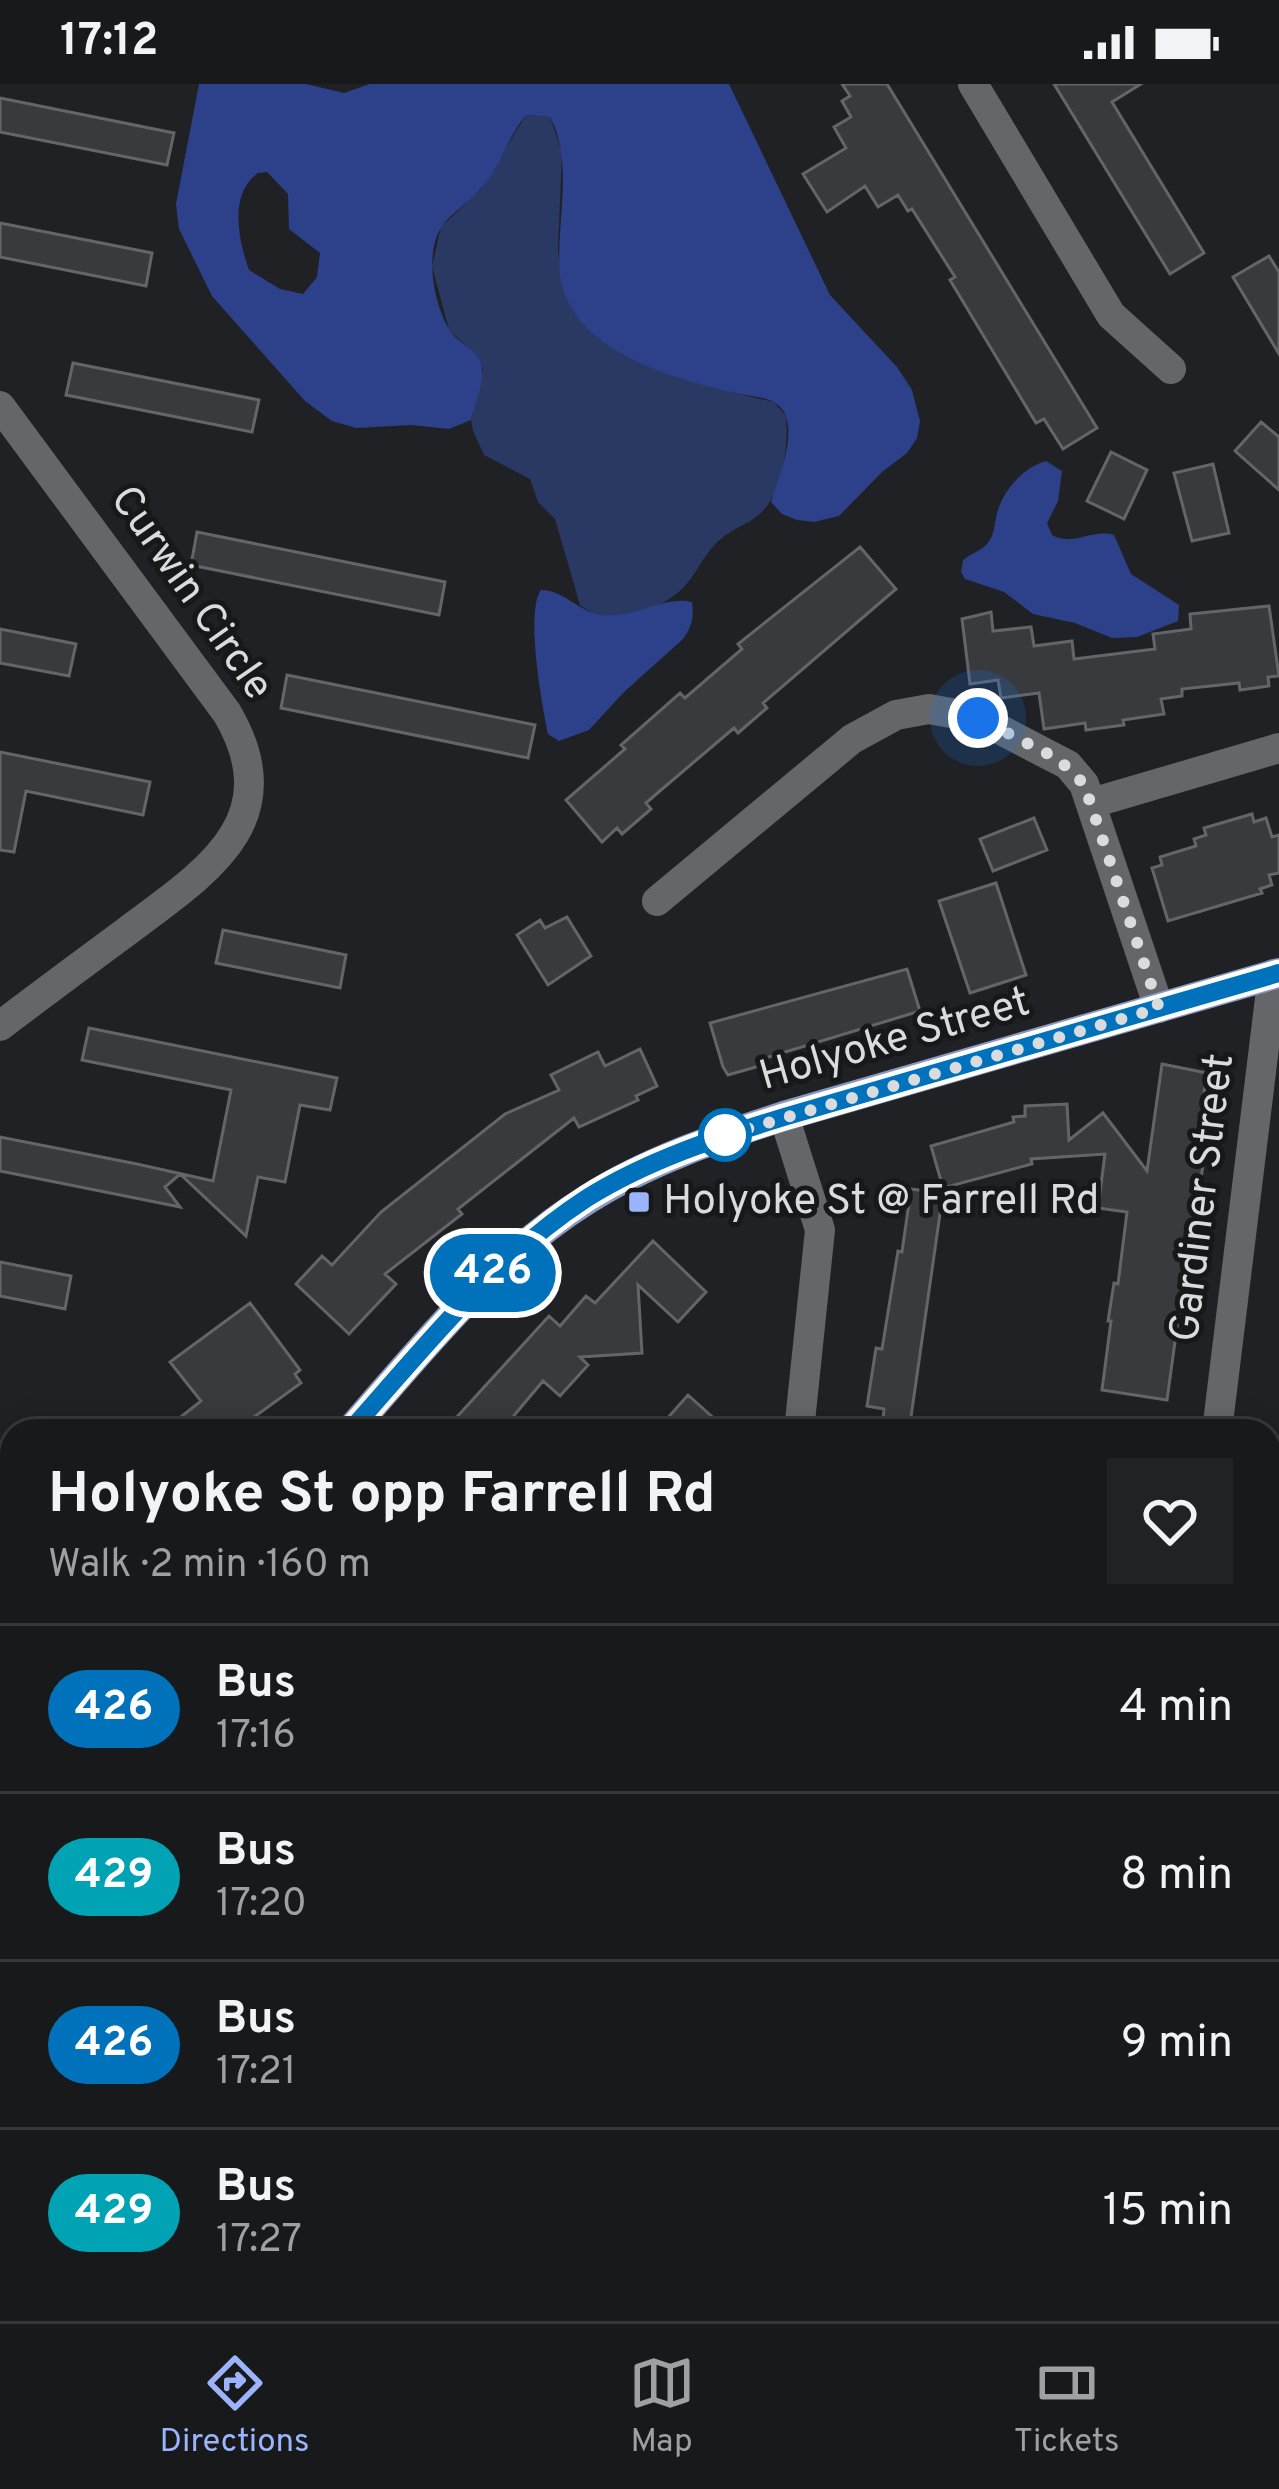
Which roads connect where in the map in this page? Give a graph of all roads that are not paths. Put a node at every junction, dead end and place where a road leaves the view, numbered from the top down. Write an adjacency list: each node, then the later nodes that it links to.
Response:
1 (973, 84): 2 (street)
2 (1171, 369)
3 (0, 406): 9 (street, Curwin Circle)
4 (1279, 748): 5 (street)
5 (1092, 803): 6 (street); 8 (street)
6 (656, 901)
7 (1276, 974): 8 (main road, Holyoke Street); 13 (street, Gardiner Street)
8 (1159, 1008): 10 (main road, Holyoke Street)
9 (0, 1026)
10 (784, 1117): 11 (main road, Holyoke Street); 12 (street)
11 (361, 1419)
12 (799, 1419)
13 (1219, 1419)

